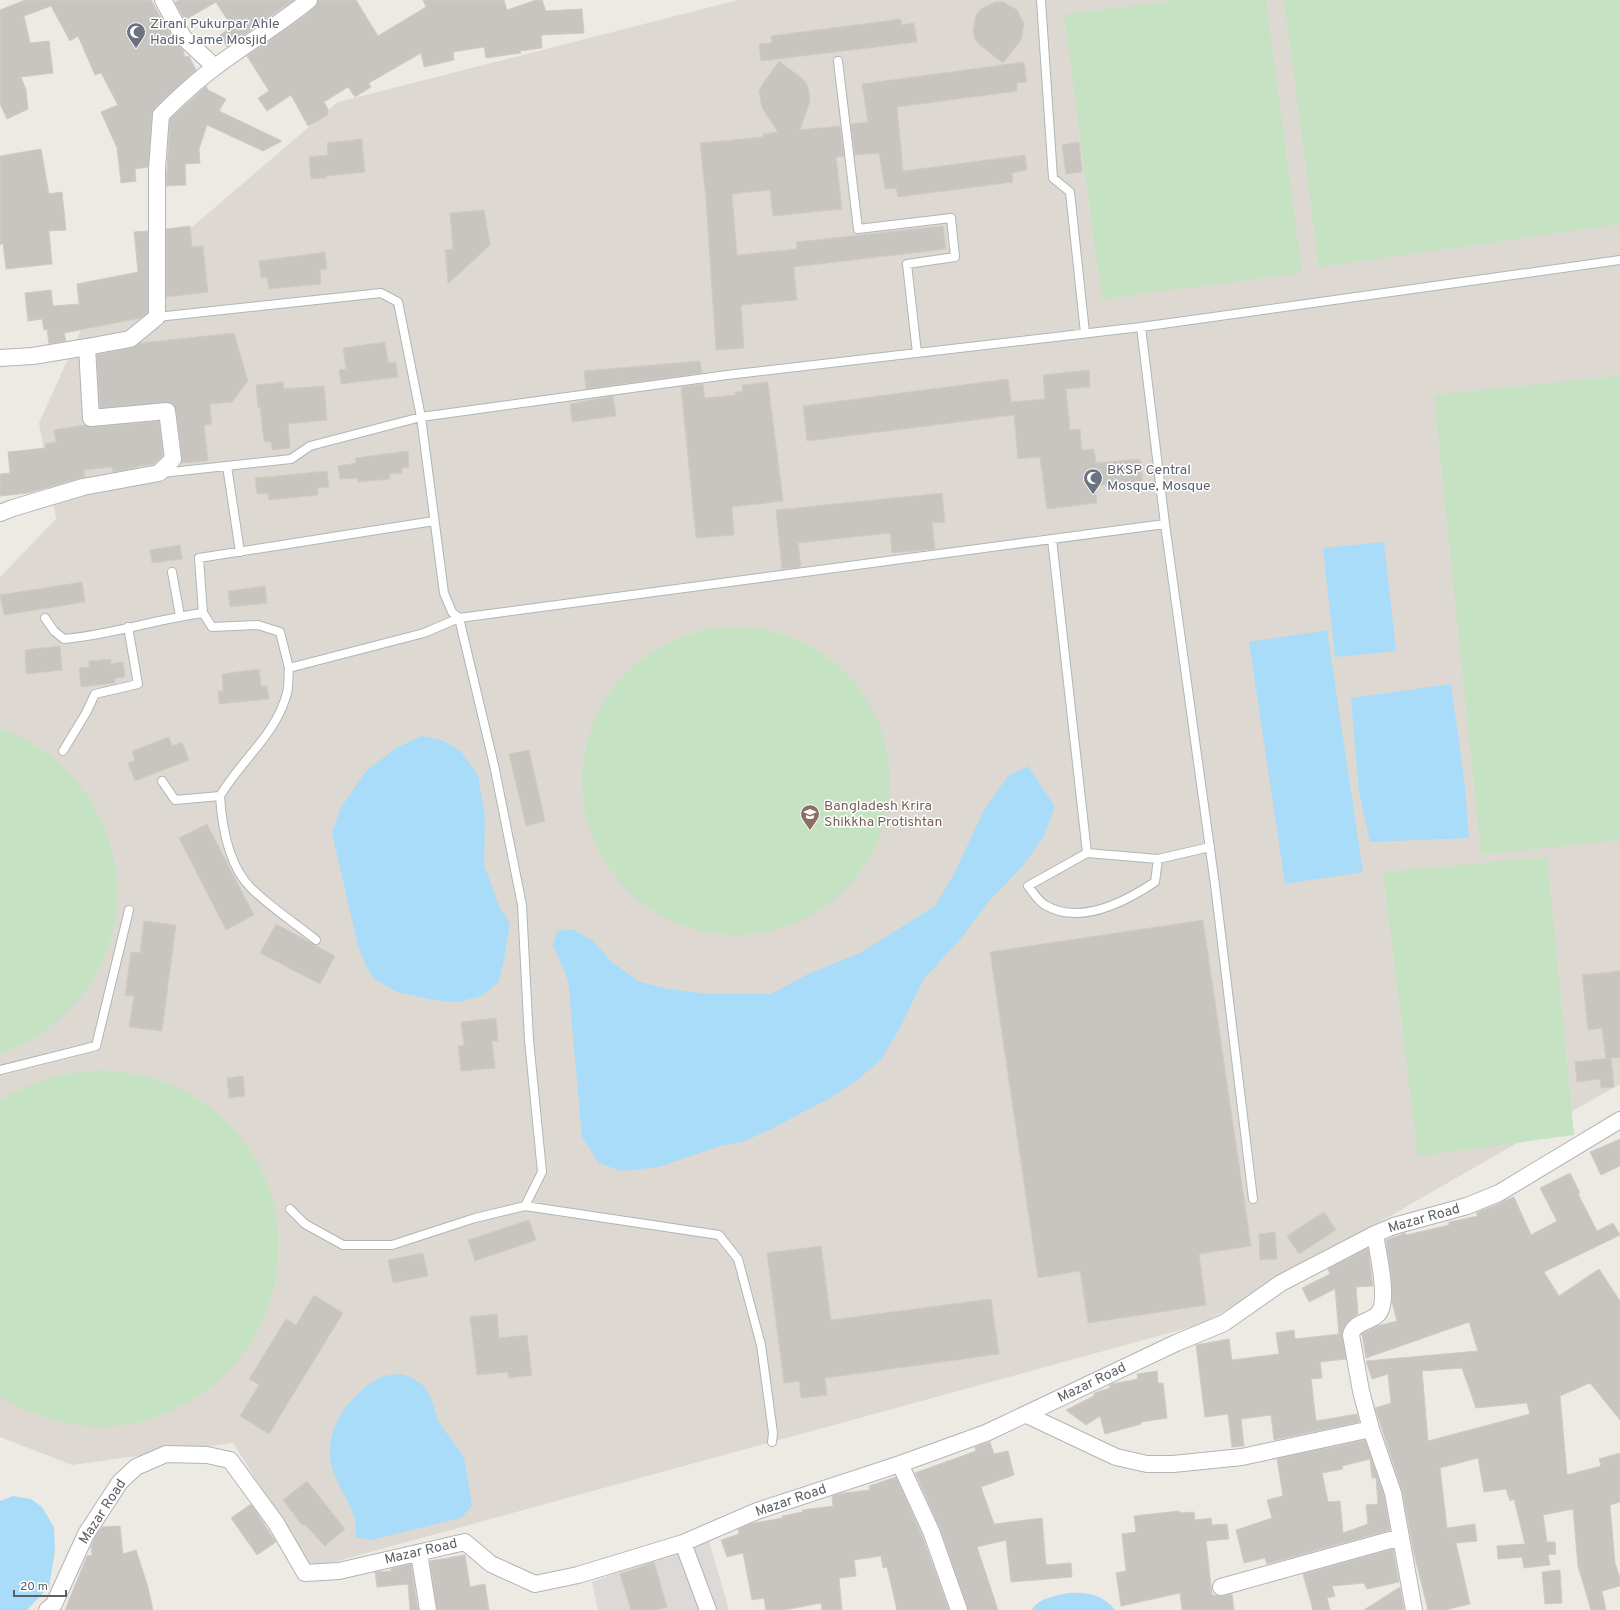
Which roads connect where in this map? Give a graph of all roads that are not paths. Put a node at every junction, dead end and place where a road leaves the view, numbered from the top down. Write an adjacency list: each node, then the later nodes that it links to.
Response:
1 (163, 0): 5 (street)
2 (309, 0): 5 (street)
3 (1041, 0): 9 (lane)
4 (838, 61): 11 (lane)
5 (215, 67): 7 (street)
6 (1620, 260): 8 (lane)
7 (156, 317): 10 (street); 13 (lane)
8 (1141, 326): 9 (lane); 18 (lane)
9 (1085, 333): 11 (lane)
10 (87, 347): 12 (street); 15 (street)
11 (917, 353): 13 (lane)
12 (0, 358)
13 (421, 417): 14 (lane); 17 (lane)
14 (227, 466): 15 (lane); 20 (lane)
15 (159, 473): 16 (street)
16 (0, 513)
17 (434, 521): 20 (lane); 25 (lane)
18 (1165, 524): 19 (lane); 31 (lane)
19 (1052, 539): 25 (lane); 32 (lane)
20 (240, 552): 22 (lane)
21 (172, 572): 23 (lane)
22 (203, 613): 23 (lane); 27 (lane)
23 (180, 616): 26 (lane)
24 (45, 618): 26 (lane)
25 (459, 618): 27 (lane); 39 (lane)
26 (128, 627): 28 (lane)
27 (289, 668): 30 (lane)
28 (63, 750)
29 (162, 780): 30 (lane)
30 (220, 796): 35 (lane)
31 (1210, 847): 33 (lane); 38 (lane)
32 (1087, 853): 33 (lane); 33 (lane)
33 (1158, 860)
34 (129, 910): 36 (lane)
35 (316, 940)
36 (0, 1070)
37 (1620, 1120): 41 (street, Mazar Road)
38 (1253, 1199)
39 (525, 1206): 40 (lane); 44 (lane)
40 (290, 1209)
41 (1375, 1234): 42 (street, Mazar Road); 43 (street)
42 (1027, 1415): 43 (street); 45 (street, Mazar Road)
43 (1371, 1428): 46 (street)
44 (772, 1442)
45 (900, 1464): 47 (street, Mazar Road); 53 (street)
46 (1401, 1537): 49 (street); 54 (street)
47 (683, 1543): 48 (street, Mazar Road); 52 (street)
48 (419, 1553): 50 (street, Mazar Road); 51 (street)
49 (1221, 1587)
50 (47, 1610)
51 (428, 1610)
52 (708, 1610)
53 (959, 1610)
54 (1414, 1610)

